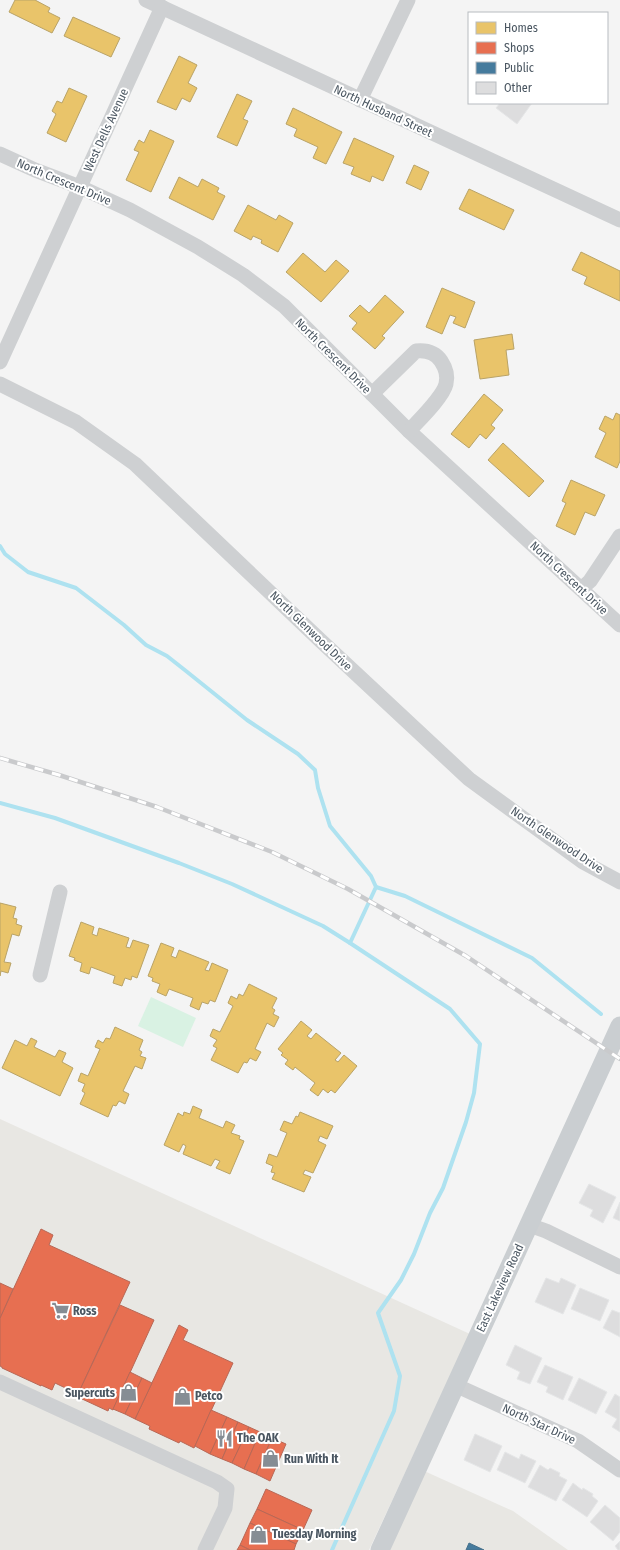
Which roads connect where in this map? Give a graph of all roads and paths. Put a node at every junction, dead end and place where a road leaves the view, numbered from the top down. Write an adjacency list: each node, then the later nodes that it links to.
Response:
1 (146, 0): 3 (street, North Husband Street)
2 (408, 0): 4 (street)
3 (162, 7): 4 (street, North Husband Street); 6 (street, West Dells Avenue)
4 (360, 100): 7 (street, North Husband Street)
5 (0, 154): 6 (street, North Crescent Drive)
6 (80, 187): 8 (street, West Dells Avenue); 10 (street, North Crescent Drive)
7 (620, 220)
8 (0, 362)
9 (0, 384): 15 (street, North Glenwood Drive)
10 (372, 394): 11 (street, North Crescent Drive); 11 (street)
11 (410, 431): 13 (street, North Crescent Drive)
12 (620, 536): 13 (street)
13 (581, 589): 14 (street, North Crescent Drive)
14 (620, 625)
15 (620, 882)
16 (60, 892): 17 (street)
17 (40, 974)
18 (620, 1026): 19 (main road, East Lakeview Road)
19 (529, 1226): 20 (street); 22 (main road, East Lakeview Road)
20 (620, 1267)
21 (0, 1382): 24 (street)
22 (454, 1385): 23 (street, North Star Drive); 25 (main road, East Lakeview Road)
23 (620, 1470)
24 (205, 1550)
25 (380, 1550)

